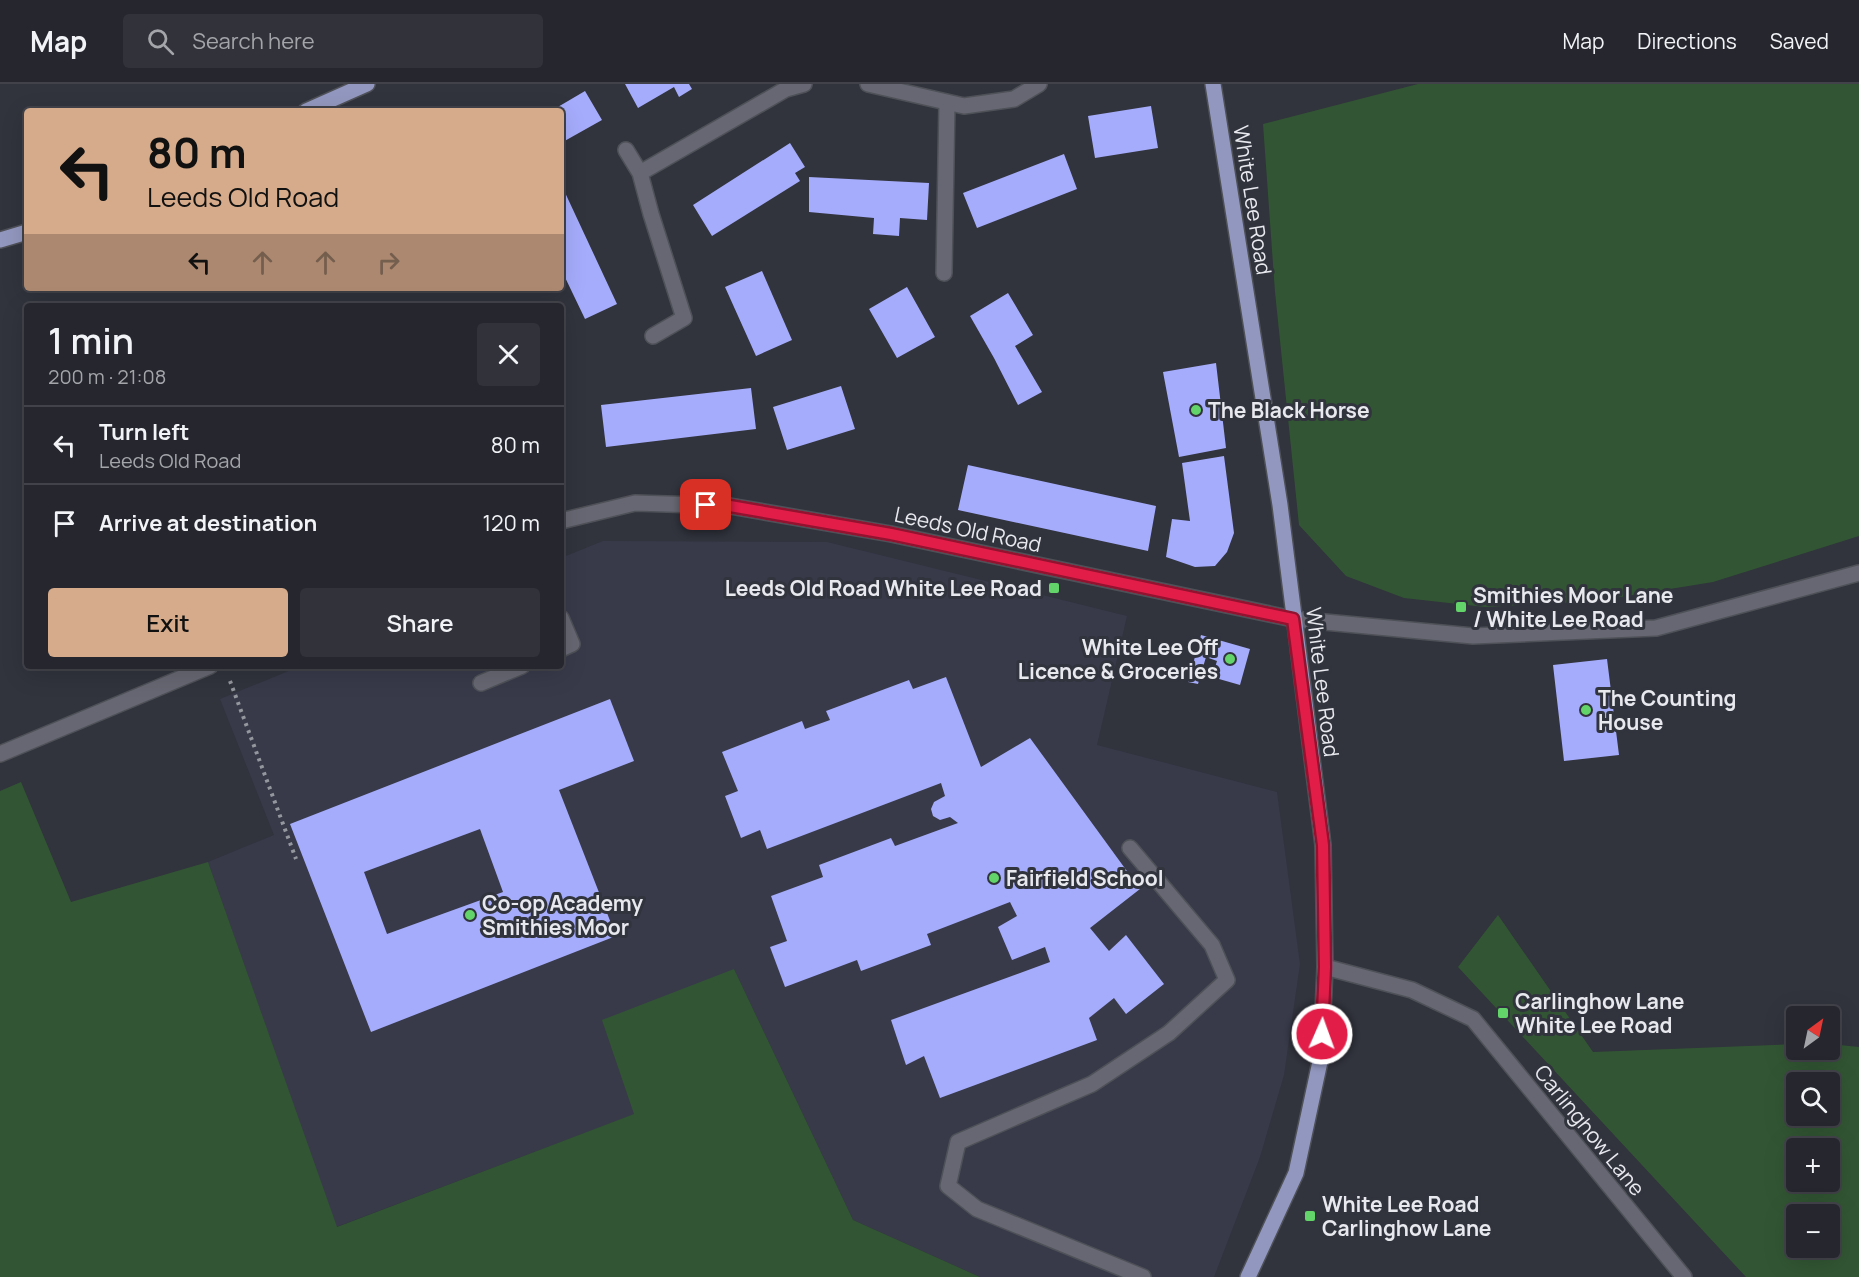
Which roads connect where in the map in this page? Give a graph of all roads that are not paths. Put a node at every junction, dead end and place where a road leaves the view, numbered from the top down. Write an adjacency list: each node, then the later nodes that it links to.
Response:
1 (367, 84): 7 (main road)
2 (804, 84): 9 (street)
3 (868, 84): 6 (street)
4 (1039, 84): 6 (street)
5 (1213, 84): 16 (main road, White Lee Road)
6 (947, 102): 12 (street)
7 (313, 108)
8 (626, 150): 9 (street)
9 (640, 172): 13 (street)
10 (24, 233): 11 (main road)
11 (0, 240)
12 (944, 273)
13 (653, 336)
14 (564, 520): 16 (street, Leeds Old Road)
15 (1859, 573): 16 (street, Leeds Old Road)
16 (1293, 619): 24 (main road, White Lee Road)
17 (564, 625): 18 (street)
18 (564, 648)
19 (203, 669): 22 (street)
20 (515, 669): 21 (street)
21 (482, 683)
22 (0, 754)
23 (1130, 848): 25 (street)
24 (1325, 967): 26 (main road, White Lee Road); 27 (street, Carlinghow Lane)
25 (1143, 1277)
26 (1248, 1277)
27 (1684, 1277)

